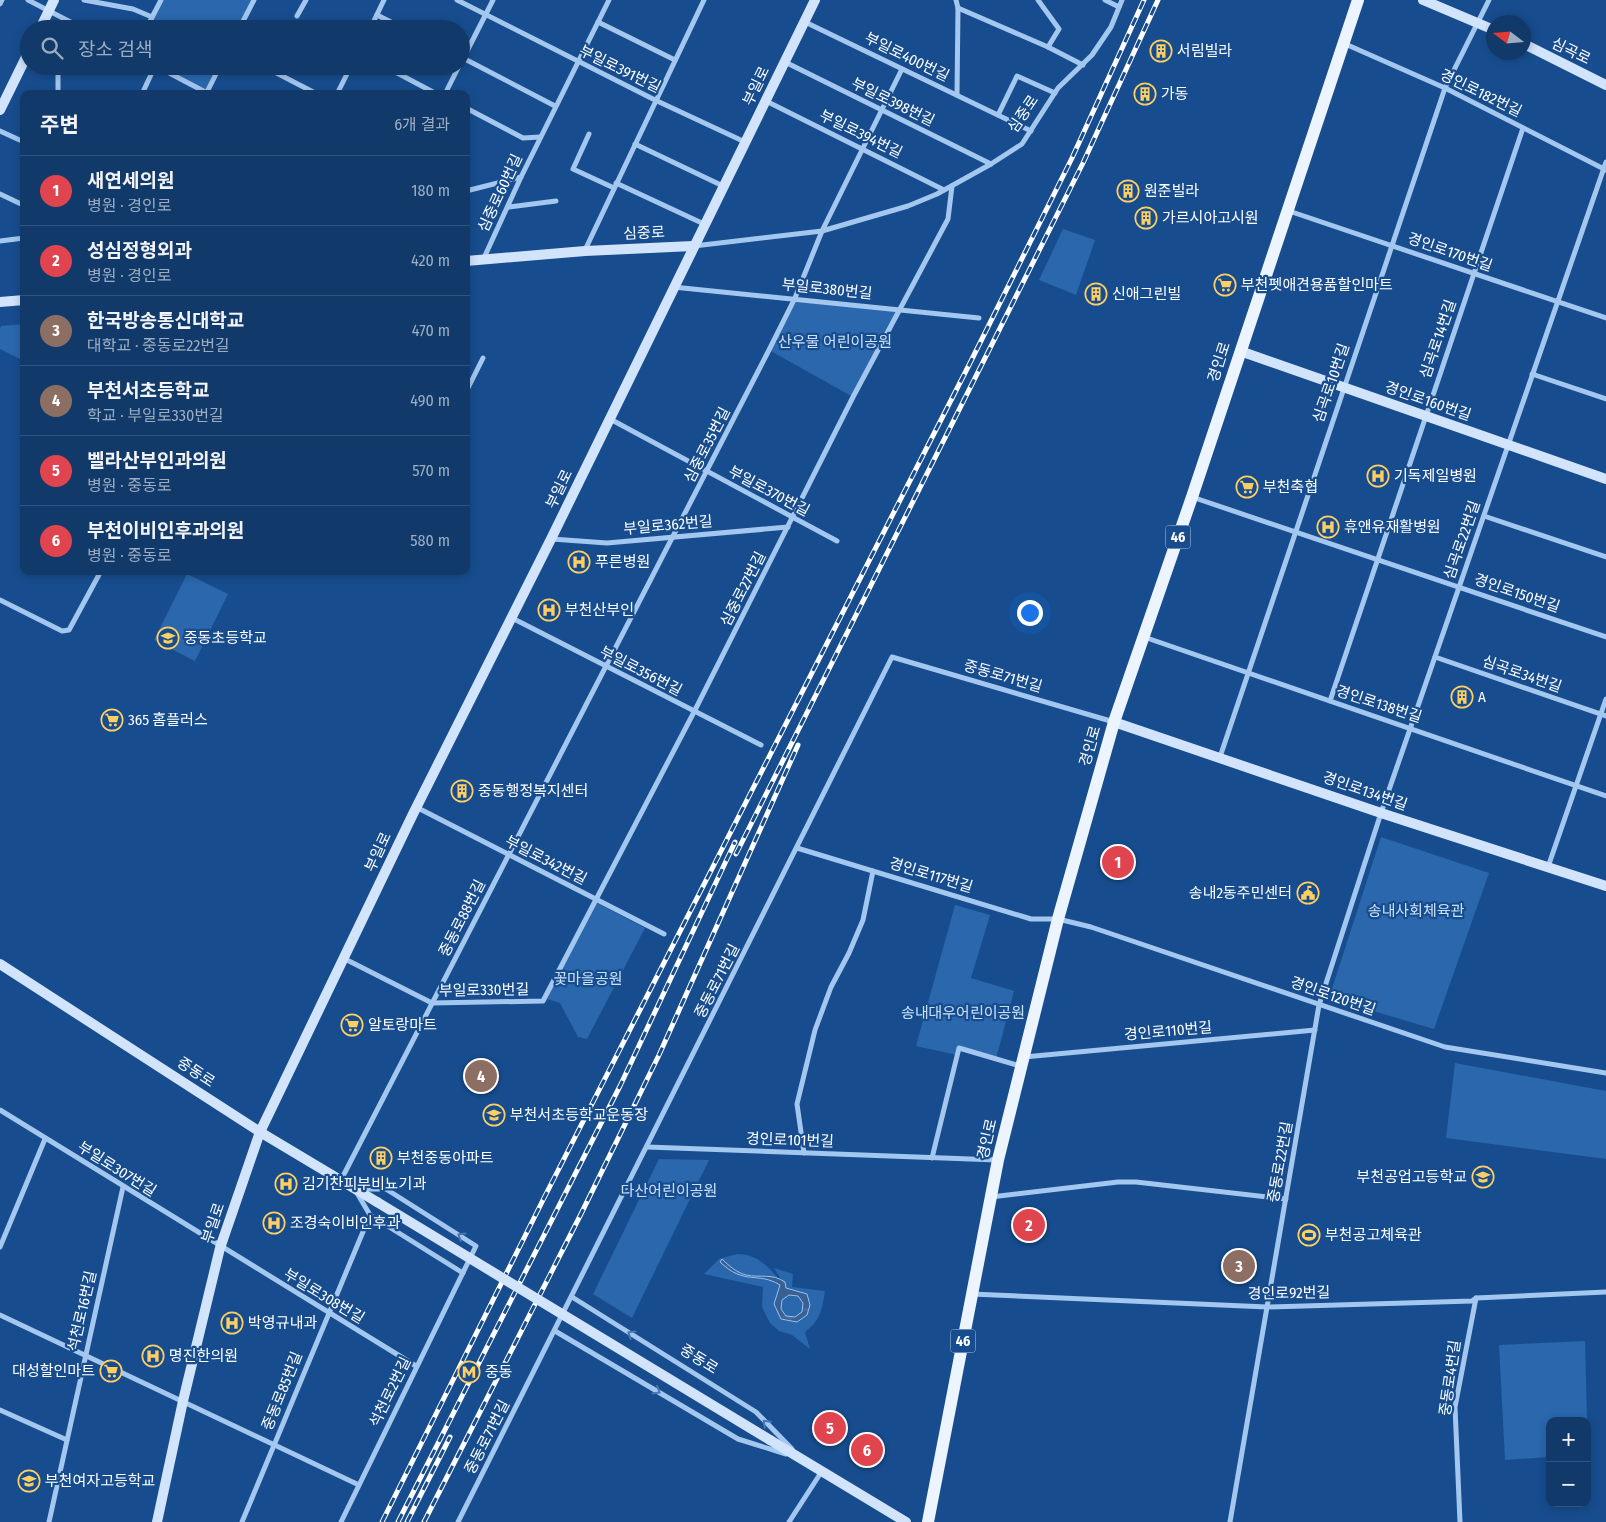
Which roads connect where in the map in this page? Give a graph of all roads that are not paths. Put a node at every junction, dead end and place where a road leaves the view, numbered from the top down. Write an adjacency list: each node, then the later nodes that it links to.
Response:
1 (2, 0): 21 (street)
2 (28, 0): 24 (street)
3 (54, 0): 24 (street)
4 (84, 0): 28 (street)
5 (160, 0): 28 (street)
6 (254, 0): 32 (street)
7 (306, 0): 27 (street)
8 (384, 0): 26 (street)
9 (457, 0): 25 (street, 부일로391번길)
10 (493, 0): 25 (street)
11 (609, 0): 35 (street, 심중로60번길)
12 (704, 0): 43 (street)
13 (815, 0): 36 (street, 부일로)
14 (956, 0): 23 (street)
15 (1038, 0): 41 (street)
16 (1105, 0): 22 (street)
17 (1122, 0): 22 (street, 심중로)
18 (1358, 0): 39 (main road, 경인로 / 46)
19 (1423, 0): 37 (street)
20 (1489, 0): 37 (street, 심곡로10번길)
21 (0, 4)
22 (1120, 7): 47 (street, 심중로)
23 (958, 8): 41 (street); 69 (street)
24 (49, 10): 29 (street); 30 (street)
25 (486, 14): 40 (street); 44 (street, 부일로391번길)
26 (377, 15): 33 (street); 34 (street)
27 (297, 16)
28 (152, 17): 31 (street)
29 (44, 20)
30 (67, 20)
31 (150, 20)
32 (244, 20)
33 (374, 20)
34 (387, 20)
35 (598, 22): 43 (street); 44 (street, 심중로60번길)
36 (805, 22): 45 (street, 부일로); 48 (street, 부일로400번길)
37 (1478, 22): 38 (street); 59 (street, 심곡로10번길)
38 (1486, 26)
39 (1343, 43): 59 (street, 경인로182번길); 99 (main road, 경인로 / 46)
40 (470, 44)
41 (1048, 47): 47 (street)
42 (1531, 48): 58 (street, 심곡로)
43 (674, 60): 70 (street)
44 (578, 62): 70 (street, 부일로391번길); 72 (street, 심중로60번길)
45 (785, 62): 71 (street, 부일로); 75 (street, 부일로398번길)
46 (470, 63): 72 (street)
47 (1083, 66): 68 (street, 심중로)
48 (902, 68): 69 (street, 부일로400번길); 75 (street)
49 (20, 69): 73 (street)
50 (58, 75): 60 (street)
51 (152, 75): 61 (street)
52 (173, 75): 62 (street)
53 (216, 75): 63 (street)
54 (280, 75): 64 (street)
55 (346, 75): 65 (street)
56 (401, 75): 66 (street)
57 (454, 75): 67 (street)
58 (1606, 85)
59 (1445, 88): 77 (street, 경인로182번길); 105 (street, 심곡로10번길)
60 (58, 90)
61 (144, 90)
62 (201, 90)
63 (208, 90)
64 (309, 90)
65 (339, 90)
66 (429, 90)
67 (447, 90)
68 (1055, 93): 76 (street, 심중로); 79 (street, 심중로)
69 (957, 95): 76 (street, 부일로400번길)
70 (655, 100): 83 (street, 부일로391번길); 84 (street)
71 (765, 101): 83 (street, 부일로); 85 (street, 부일로394번길)
72 (555, 106): 81 (street, 심중로60번길)
73 (0, 110)
74 (470, 110): 81 (street, 심중로60번길)
75 (882, 110): 85 (street); 87 (street, 부일로398번길)
76 (998, 115): 79 (street, 부일로400번길)
77 (1523, 128): 88 (street, 경인로182번길); 109 (street, 심곡로14번길)
78 (0, 131): 82 (street)
79 (1031, 131): 87 (street, 심중로)
80 (590, 134): 90 (street)
81 (540, 137): 89 (street, 심중로60번길)
82 (20, 140)
83 (745, 142): 91 (street, 부일로)
84 (635, 144): 90 (street); 91 (street)
85 (862, 149): 93 (street, 부일로394번길); 101 (street)
86 (1606, 162): 88 (street, 심곡로22번길)
87 (991, 164): 92 (street, 심중로)
88 (1604, 170): 113 (street, 심곡로22번길)
89 (521, 177): 94 (street); 98 (street, 심중로60번길)
90 (615, 185): 100 (street); 106 (street)
91 (723, 186): 100 (street, 부일로)
92 (952, 186): 93 (street, 심중로); 115 (street, 심중로27번길)
93 (944, 190): 101 (street, 심중로)
94 (470, 191)
95 (0, 194): 97 (street)
96 (556, 201): 98 (street)
97 (20, 204)
98 (509, 207): 107 (street, 심중로60번길)
99 (1287, 210): 105 (street, 경인로170번길); 118 (main road, 경인로 / 46)
100 (704, 224): 104 (street, 부일로)
101 (822, 231): 104 (street, 심중로); 111 (street, 심중로35번길)
102 (20, 238): 103 (street)
103 (0, 241)
104 (694, 246): 106 (street, 심중로); 110 (street, 부일로)
105 (1392, 246): 109 (street, 경인로170번길); 122 (street, 심곡로10번길)
106 (585, 251): 107 (street, 심중로)
107 (483, 260): 108 (street, 심중로)
108 (470, 261)
109 (1474, 273): 113 (street, 경인로170번길); 124 (street, 심곡로14번길)
110 (673, 287): 111 (street, 부일로380번길); 125 (street, 부일로)
111 (795, 298): 115 (street, 부일로380번길); 127 (street, 심중로35번길)
112 (20, 300): 114 (street)
113 (1557, 301): 117 (street, 경인로170번길); 120 (street, 심곡로22번길)
114 (0, 302)
115 (901, 309): 116 (street, 부일로380번길); 131 (street, 심중로27번길)
116 (979, 318)
117 (1606, 318)
118 (1240, 351): 122 (street, 경인로160번길); 129 (main road, 경인로 / 46)
119 (483, 358): 121 (street)
120 (1532, 374): 123 (street); 126 (street, 심곡로22번길)
121 (470, 384)
122 (1343, 387): 124 (street, 경인로160번길); 133 (street, 심곡로10번길)
123 (1606, 399)
124 (1426, 416): 126 (street, 경인로160번길); 138 (street, 심곡로14번길)
125 (610, 420): 127 (street, 부일로370번길); 135 (street, 부일로)
126 (1508, 445): 128 (street, 경인로160번길); 130 (street, 심곡로22번길)
127 (707, 472): 131 (street, 부일로370번길); 134 (street, 심중로35번길)
128 (1606, 479)
129 (1192, 497): 133 (street, 경인로150번길); 143 (main road, 경인로 / 46)
130 (1484, 516): 137 (street); 140 (street, 심곡로22번길)
131 (793, 518): 132 (street, 심중로27번길); 136 (street, 부일로370번길)
132 (788, 527): 134 (street, 부일로362번길); 150 (street, 심중로27번길)
133 (1294, 532): 138 (street, 경인로150번길); 147 (street, 심곡로10번길)
134 (674, 537): 135 (street, 부일로362번길); 146 (street, 심중로35번길)
135 (551, 539): 142 (street, 부일로)
136 (837, 541)
137 (1606, 557)
138 (1377, 559): 140 (street, 경인로150번길); 149 (street, 심곡로14번길)
139 (99, 575): 141 (street)
140 (1459, 587): 144 (street, 경인로150번길); 145 (street, 심곡로22번길)
141 (0, 600)
142 (511, 618): 146 (street, 부일로356번길); 158 (street, 부일로)
143 (1143, 637): 147 (street, 경인로138번길); 152 (main road, 경인로 / 46)
144 (1606, 637)
145 (1436, 657): 151 (street, 심곡로34번길); 153 (street, 심곡로22번길)
146 (606, 667): 150 (street, 부일로356번길); 161 (street, 중동로88번길)
147 (1247, 674): 149 (street, 경인로138번길); 155 (street, 심곡로10번길)
148 (1606, 699): 151 (street)
149 (1330, 701): 153 (street, 경인로138번길)
150 (694, 712): 154 (street, 부일로356번길); 165 (street, 심중로27번길)
151 (1603, 715): 156 (street)
152 (1114, 722): 155 (street, 경인로134번길); 160 (street, 중동로71번길); 166 (main road, 경인로 / 46)
153 (1411, 728): 156 (street, 경인로138번길); 159 (street, 심곡로22번길)
154 (761, 745)
155 (1220, 757): 159 (street, 경인로134번길)
156 (1576, 786): 157 (street, 경인로138번길); 162 (street)
157 (1606, 796)
158 (416, 807): 161 (street, 부일로342번길); 168 (street, 부일로)
159 (1381, 813): 162 (street, 경인로134번길); 172 (street, 중동로22번길)
160 (797, 848): 163 (street, 경인로117번길); 179 (street, 중동로71번길)
161 (509, 856): 165 (street, 부일로342번길); 171 (street, 중동로88번길)
162 (1548, 867): 164 (street, 경인로134번길)
163 (873, 871): 166 (street, 경인로117번길); 180 (street)
164 (1606, 886)
165 (596, 900): 167 (street, 부일로342번길); 170 (street, 심중로27번길)
166 (1058, 919): 172 (street, 경인로120번길); 174 (main road, 경인로 / 46)
167 (664, 934)
168 (345, 959): 171 (street, 부일로330번길); 177 (street, 부일로)
169 (0, 964): 177 (street, 중동로)
170 (544, 1000): 171 (street, 부일로330번길)
171 (432, 1003): 183 (street, 중동로88번길)
172 (1319, 1005): 173 (street, 중동로22번길); 175 (street, 경인로120번길)
173 (1315, 1030): 174 (street, 경인로110번길); 187 (street, 중동로22번길)
174 (1021, 1061): 181 (street); 182 (main road, 경인로 / 46)
175 (1606, 1073)
176 (0, 1110): 178 (street, 부일로307번길)
177 (260, 1132): 183 (street, 중동로); 190 (street, 부일로)
178 (45, 1139): 184 (street, 부일로307번길); 189 (street)
179 (647, 1147): 180 (street, 경인로101번길); 194 (street, 중동로71번길)
180 (804, 1153): 181 (street, 경인로101번길)
181 (932, 1158): 182 (street, 경인로101번길)
182 (998, 1160): 186 (main road, 경인로 / 46)
183 (341, 1180): 185 (street, 중동로)
184 (123, 1187): 190 (street, 부일로307번길); 200 (street, 석천로16번길)
185 (355, 1189): 188 (street); 191 (street, 석천로2번길, one-way to 185); 206 (street, 중동로, bridge)
186 (991, 1197): 187 (street); 193 (main road, 경인로 / 46)
187 (1286, 1199): 196 (street, 중동로22번길)
188 (370, 1215): 191 (street); 197 (street, 중동로85번길)
189 (0, 1247)
190 (220, 1248): 197 (street, 부일로308번길); 202 (street, 부일로)
191 (463, 1273): 201 (street, 석천로2번길)
192 (1606, 1292): 195 (street, 경인로92번길)
193 (972, 1294): 196 (street, 경인로92번길); 216 (main road, 경인로 / 46)
194 (572, 1297): 199 (street, 중동로71번길); 206 (street, 중동로, one-way to 194)
195 (1476, 1298): 196 (street, 경인로92번길); 218 (street, 중동로4번길)
196 (1268, 1307): 217 (street, 중동로22번길)
197 (328, 1313): 201 (street, 부일로308번길); 205 (street, 중동로85번길)
198 (0, 1315): 200 (street)
199 (555, 1331): 206 (street, 중동로, one-way to 206); 213 (street, 중동로71번길)
200 (86, 1355): 202 (street); 204 (street, 석천로16번길)
201 (416, 1366): 208 (street, 석천로2번길)
202 (183, 1400): 205 (street); 210 (street, 부일로)
203 (0, 1410): 204 (street)
204 (67, 1440): 209 (street, 석천로16번길)
205 (274, 1445): 208 (street); 211 (street, 중동로85번길)
206 (801, 1458): 207 (street, 중동로)
207 (822, 1471): 214 (street); 215 (street, 중동로)
208 (359, 1485): 212 (street, 석천로2번길)
209 (49, 1522)
210 (156, 1522)
211 (242, 1522)
212 (341, 1522)
213 (458, 1522)
214 (789, 1522)
215 (906, 1522)
216 (928, 1522)
217 (1230, 1522)
218 (1460, 1522)

